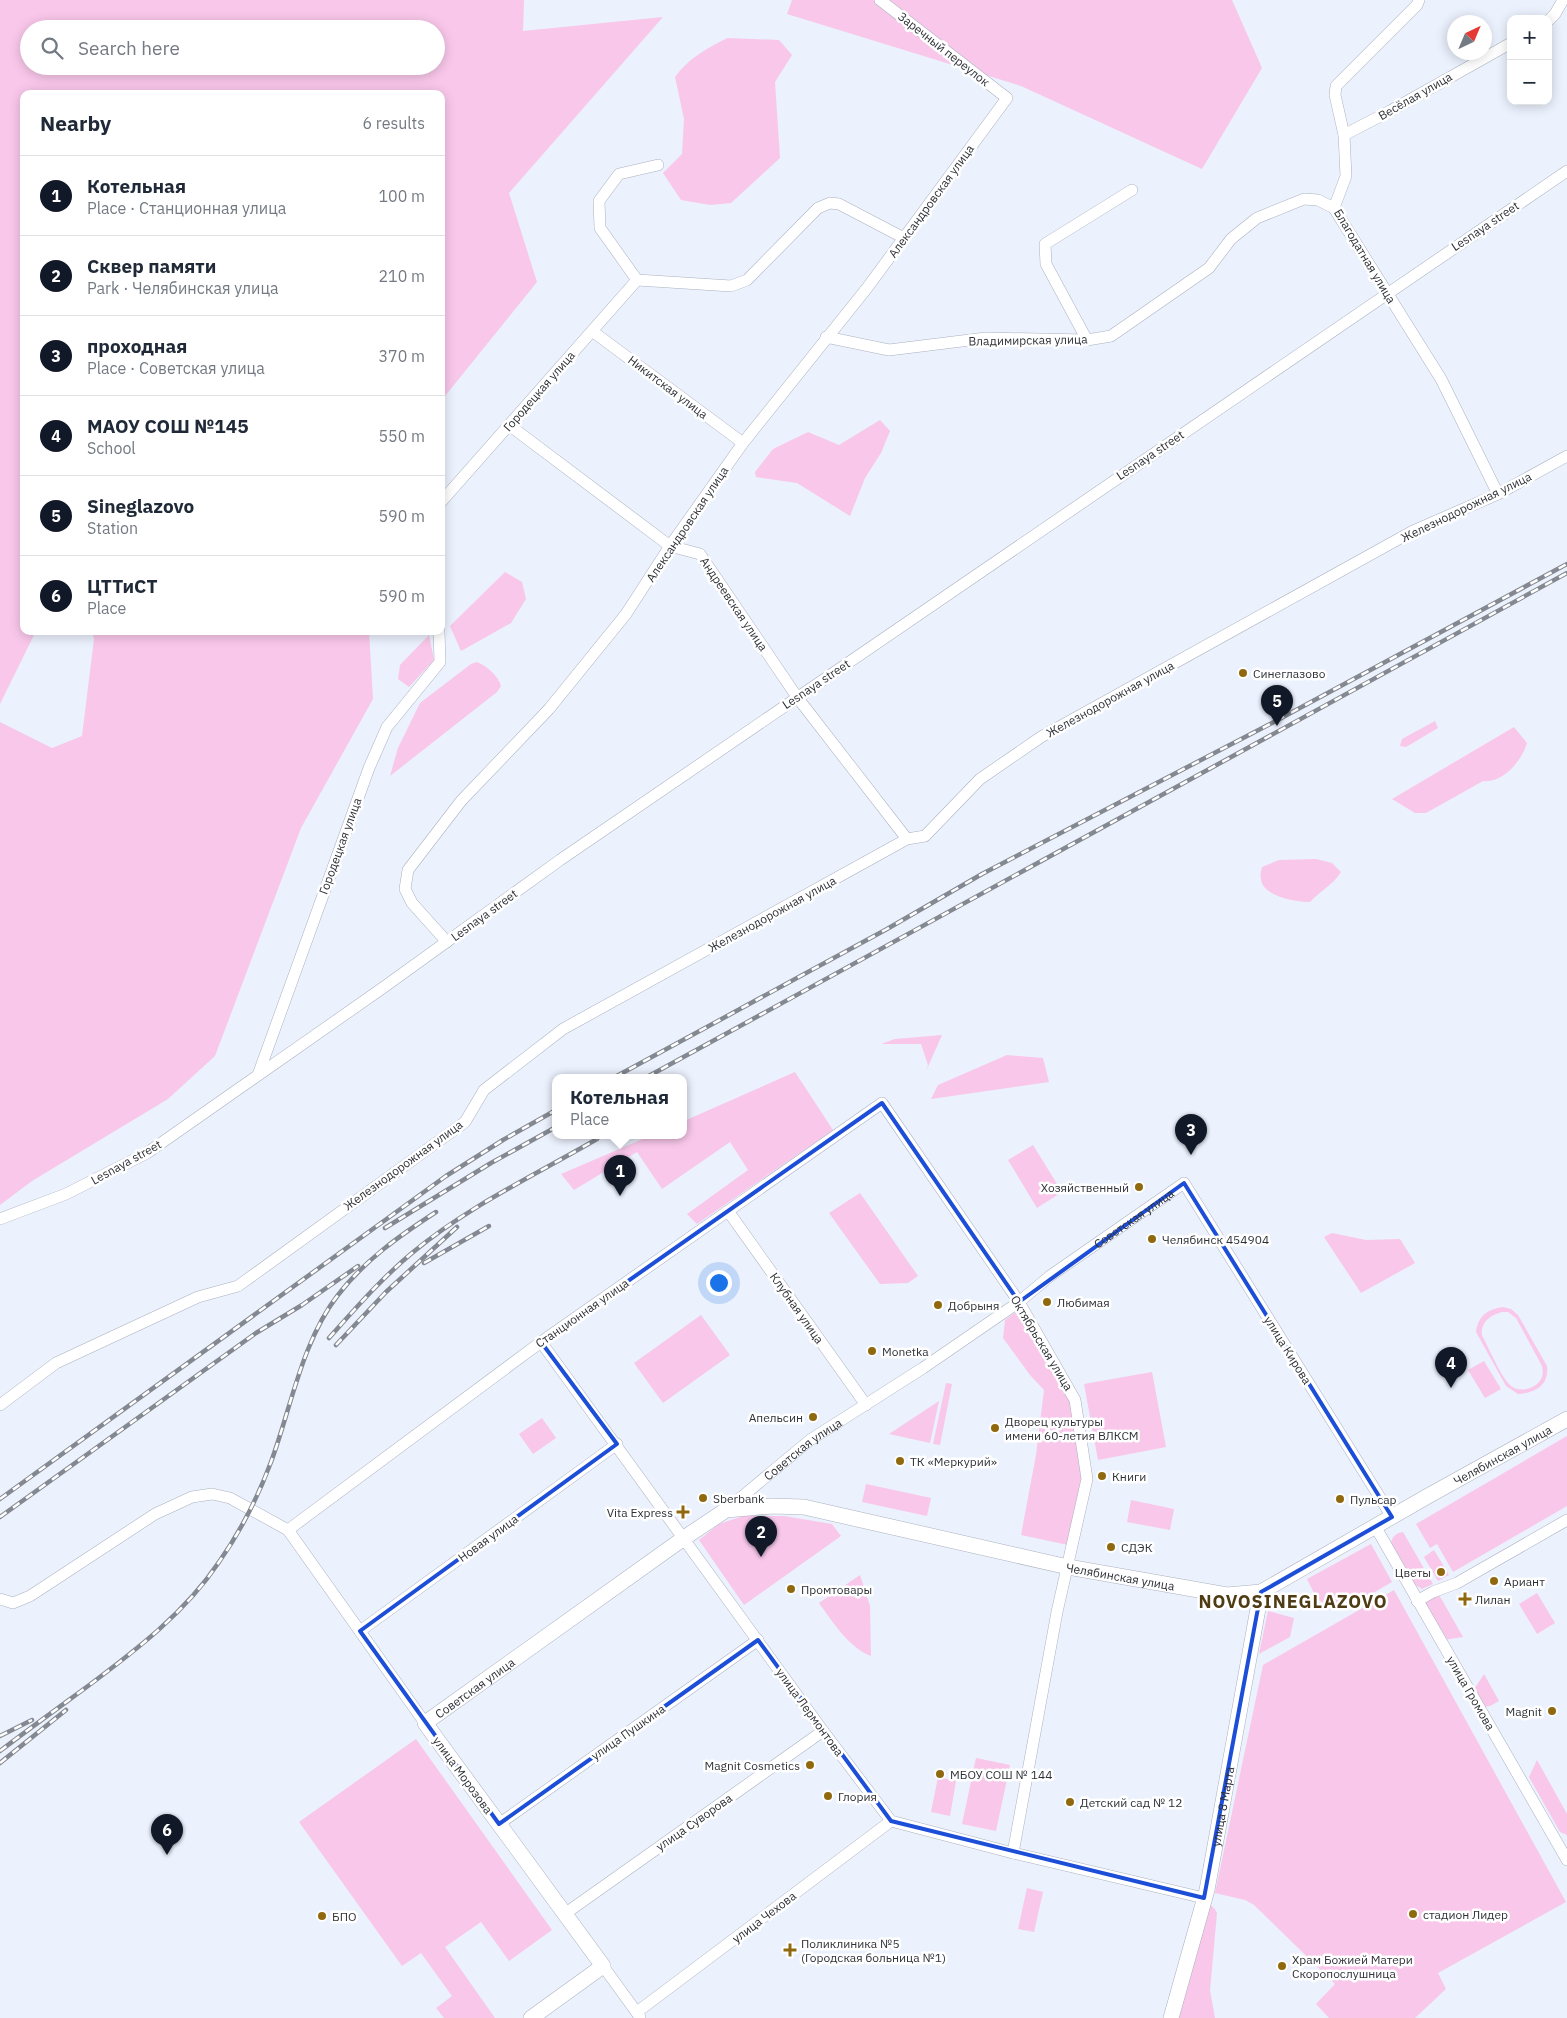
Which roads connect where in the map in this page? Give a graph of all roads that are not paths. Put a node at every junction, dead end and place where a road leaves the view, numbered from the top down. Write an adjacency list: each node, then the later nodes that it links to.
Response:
1 (880, 0): 6 (street, Заречный переулок)
2 (1419, 0): 7 (street, Благодатная улица)
3 (1563, 0): 4 (street)
4 (1552, 17)
5 (1507, 44): 7 (street, Весёлая улица)
6 (1007, 98): 12 (street, Александровская улица)
7 (1344, 135): 11 (street, Благодатная улица)
8 (658, 165): 13 (street)
9 (1567, 171): 14 (street, Lesnaya street)
10 (1132, 190): 17 (street)
11 (1334, 208): 14 (street, Благодатная улица); 17 (street, Владимирская улица)
12 (904, 238): 13 (street); 16 (street, Александровская улица)
13 (637, 280): 15 (street, Городецкая улица)
14 (1387, 293): 21 (street, Благодатная улица); 25 (street, Lesnaya street)
15 (592, 331): 18 (street, Городецкая улица); 19 (street, Никитская улица)
16 (826, 337): 17 (street, Владимирская улица); 19 (street, Александровская улица)
17 (1087, 340)
18 (509, 425): 22 (street, Городецкая улица); 23 (street, Андреевская улица)
19 (743, 443): 23 (street, Александровская улица)
20 (1567, 456): 21 (street, Железнодорожная улица)
21 (1498, 494): 26 (street, Железнодорожная улица)
22 (445, 497)
23 (670, 546): 25 (street, Андреевская улица); 27 (street, Александровская улица)
24 (439, 635): 28 (street, Городецкая улица)
25 (797, 697): 26 (street, Андреевская улица); 27 (street, Lesnaya street)
26 (907, 839): 35 (street, Железнодорожная улица)
27 (447, 942): 28 (street, Lesnaya street)
28 (258, 1075): 32 (street, Lesnaya street)
29 (882, 1103): 31 (street, Станционная улица); 33 (street, Октябрьская улица)
30 (1184, 1182): 33 (street, Советская улица); 40 (street, улица Кирова)
31 (728, 1211): 34 (street, Станционная улица); 36 (street, Клубная улица)
32 (0, 1219)
33 (1019, 1302): 36 (street, Советская улица); 45 (street, Октябрьская улица)
34 (541, 1342): 38 (street, улица Лермонтова); 43 (street, Станционная улица)
35 (0, 1405)
36 (866, 1405): 39 (street, Советская улица)
37 (1567, 1419): 40 (street, Челябинская улица)
38 (617, 1444): 44 (street, улица Лермонтова); 49 (street, Новая улица)
39 (726, 1510): 44 (street, Советская улица); 45 (street, Челябинская улица)
40 (1392, 1517): 42 (street, Челябинская улица)
41 (1567, 1520): 48 (street)
42 (1375, 1526): 46 (street, Челябинская улица); 48 (street, улица Громова)
43 (288, 1530): 47 (street); 49 (street, улица Морозова)
44 (684, 1538): 50 (street, улица Лермонтова); 51 (street, Советская улица)
45 (1068, 1566): 46 (street, Челябинская улица); 55 (street, Октябрьская улица)
46 (1261, 1592): 57 (street, улица 8 Марта)
47 (0, 1600)
48 (1417, 1601): 56 (street, улица Громова)
49 (360, 1631): 51 (street, улица Морозова)
50 (758, 1640): 52 (street, улица Лермонтова); 54 (street, улица Пушкина)
51 (425, 1723): 54 (street, улица Морозова)
52 (823, 1730): 53 (street, улица Лермонтова); 58 (street, улица Суворова)
53 (891, 1821): 55 (street); 60 (street, улица Чехова)
54 (499, 1824): 58 (street, улица Морозова)
55 (1013, 1854): 57 (street)
56 (1567, 1860)
57 (1204, 1898): 62 (street, улица 8 Марта)
58 (566, 1914): 59 (street, улица Морозова)
59 (604, 1966): 60 (street, улица Морозова); 61 (street)
60 (639, 2015)
61 (531, 2018)
62 (1171, 2018)

